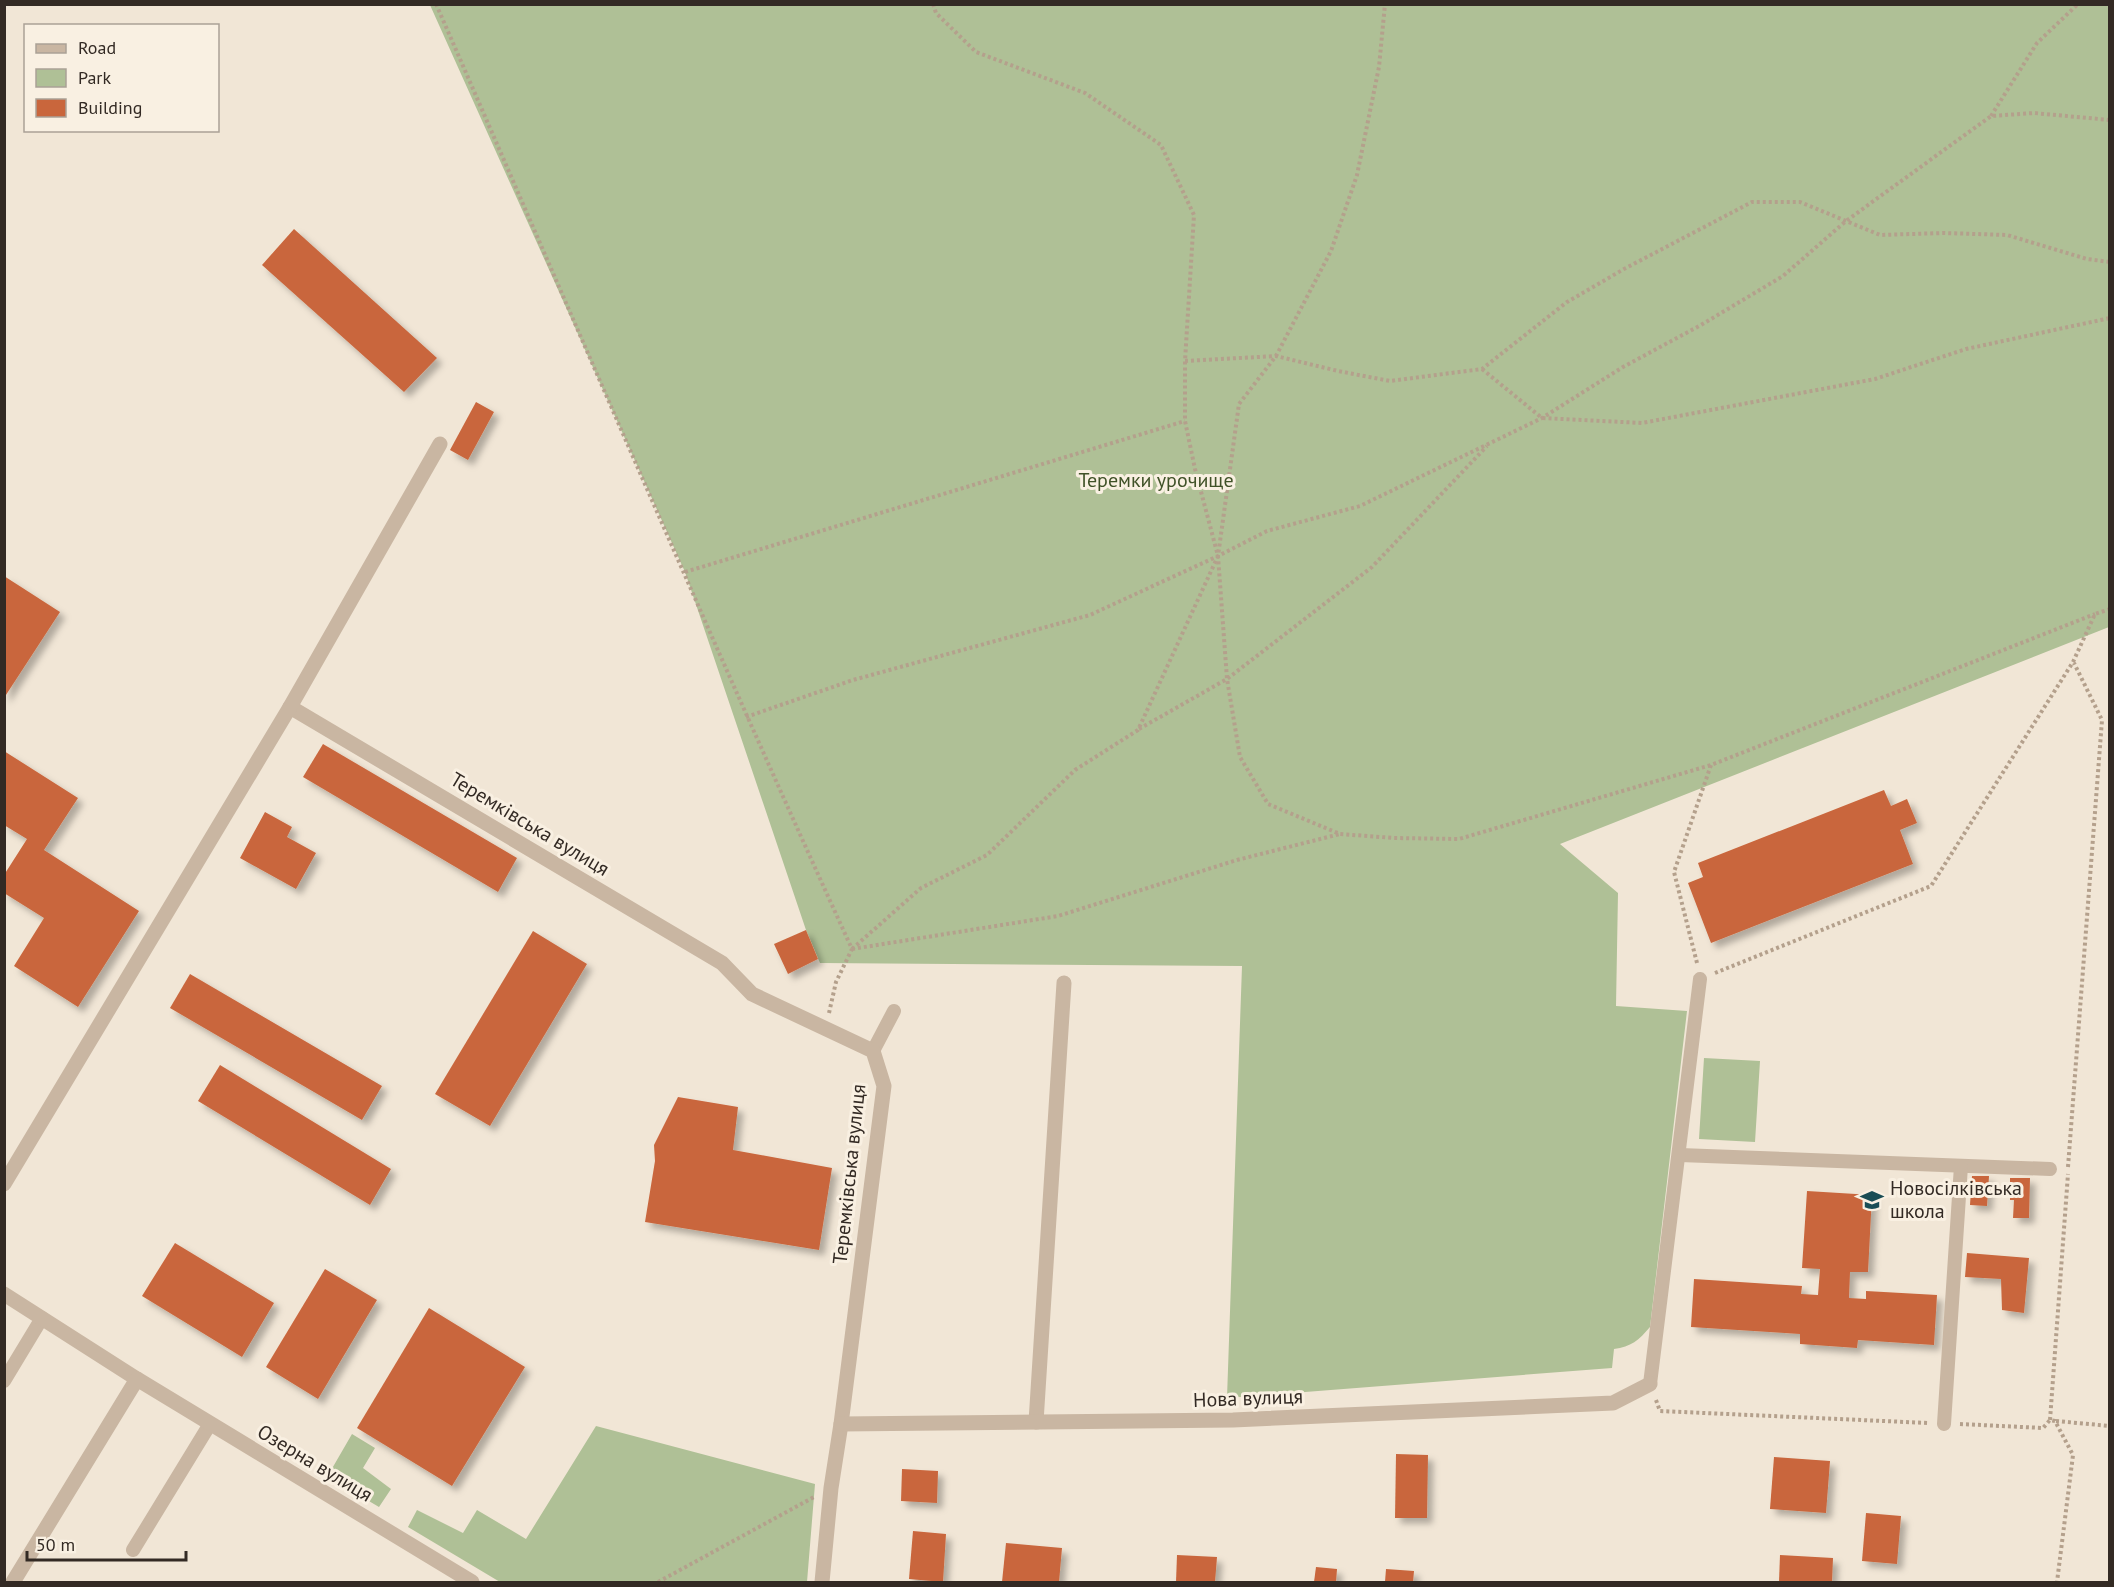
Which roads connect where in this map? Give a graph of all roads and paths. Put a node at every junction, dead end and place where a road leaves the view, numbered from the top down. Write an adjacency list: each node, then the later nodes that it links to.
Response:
1 (436, 4): 18 (path)
2 (933, 4): 11 (path)
3 (1385, 4): 10 (path)
4 (2078, 4): 5 (path)
5 (1991, 116): 6 (path); 7 (path)
6 (2109, 120)
7 (1846, 221): 8 (path); 12 (path); 13 (path)
8 (2109, 262)
9 (2109, 318): 13 (path)
10 (1276, 356): 11 (path); 12 (path); 17 (path)
11 (1185, 361): 14 (path)
12 (1482, 369): 13 (path)
13 (1542, 418): 15 (path)
14 (1185, 421): 17 (path); 18 (path)
15 (1489, 443): 17 (path); 22 (path)
16 (440, 444): 23 (street)
17 (1218, 556): 22 (path); 24 (path); 25 (path)
18 (685, 572): 24 (path)
19 (2109, 609): 20 (path)
20 (2095, 614): 21 (path); 26 (path)
21 (2073, 662): 29 (path); 43 (path)
22 (1227, 679): 25 (path); 27 (path)
23 (290, 706): 32 (street, Теремківська вулиця); 37 (street)
24 (746, 717): 28 (path)
25 (1138, 729): 28 (path)
26 (1711, 765): 27 (path); 29 (path)
27 (1340, 834): 28 (path)
28 (852, 949): 32 (path)
29 (1700, 979): 34 (lane)
30 (1064, 983): 44 (street)
31 (894, 1011): 33 (lane)
32 (826, 1028): 33 (street, Теремківська вулиця)
33 (873, 1051): 46 (street, Теремківська вулиця)
34 (1680, 1155): 35 (lane); 42 (lane)
35 (1961, 1166): 36 (lane); 47 (lane)
36 (2050, 1169)
37 (4, 1184)
38 (4, 1294): 39 (street, Озерна вулиця)
39 (42, 1318): 40 (street, Озерна вулиця); 41 (lane)
40 (137, 1379): 45 (street, Озерна вулиця); 51 (street)
41 (4, 1381)
42 (1650, 1384): 44 (street, Нова вулиця); 47 (path)
43 (2053, 1420): 47 (path); 48 (path); 55 (path)
44 (1036, 1422): 46 (street, Нова вулиця)
45 (210, 1424): 50 (lane); 52 (street, Озерна вулиця)
46 (841, 1424): 49 (street, Теремківська вулиця)
47 (1944, 1424)
48 (2109, 1426)
49 (831, 1488): 53 (path); 54 (street, Теремківська вулиця)
50 (133, 1550)
51 (13, 1582)
52 (472, 1582)
53 (658, 1582)
54 (822, 1582)
55 (2057, 1582)

